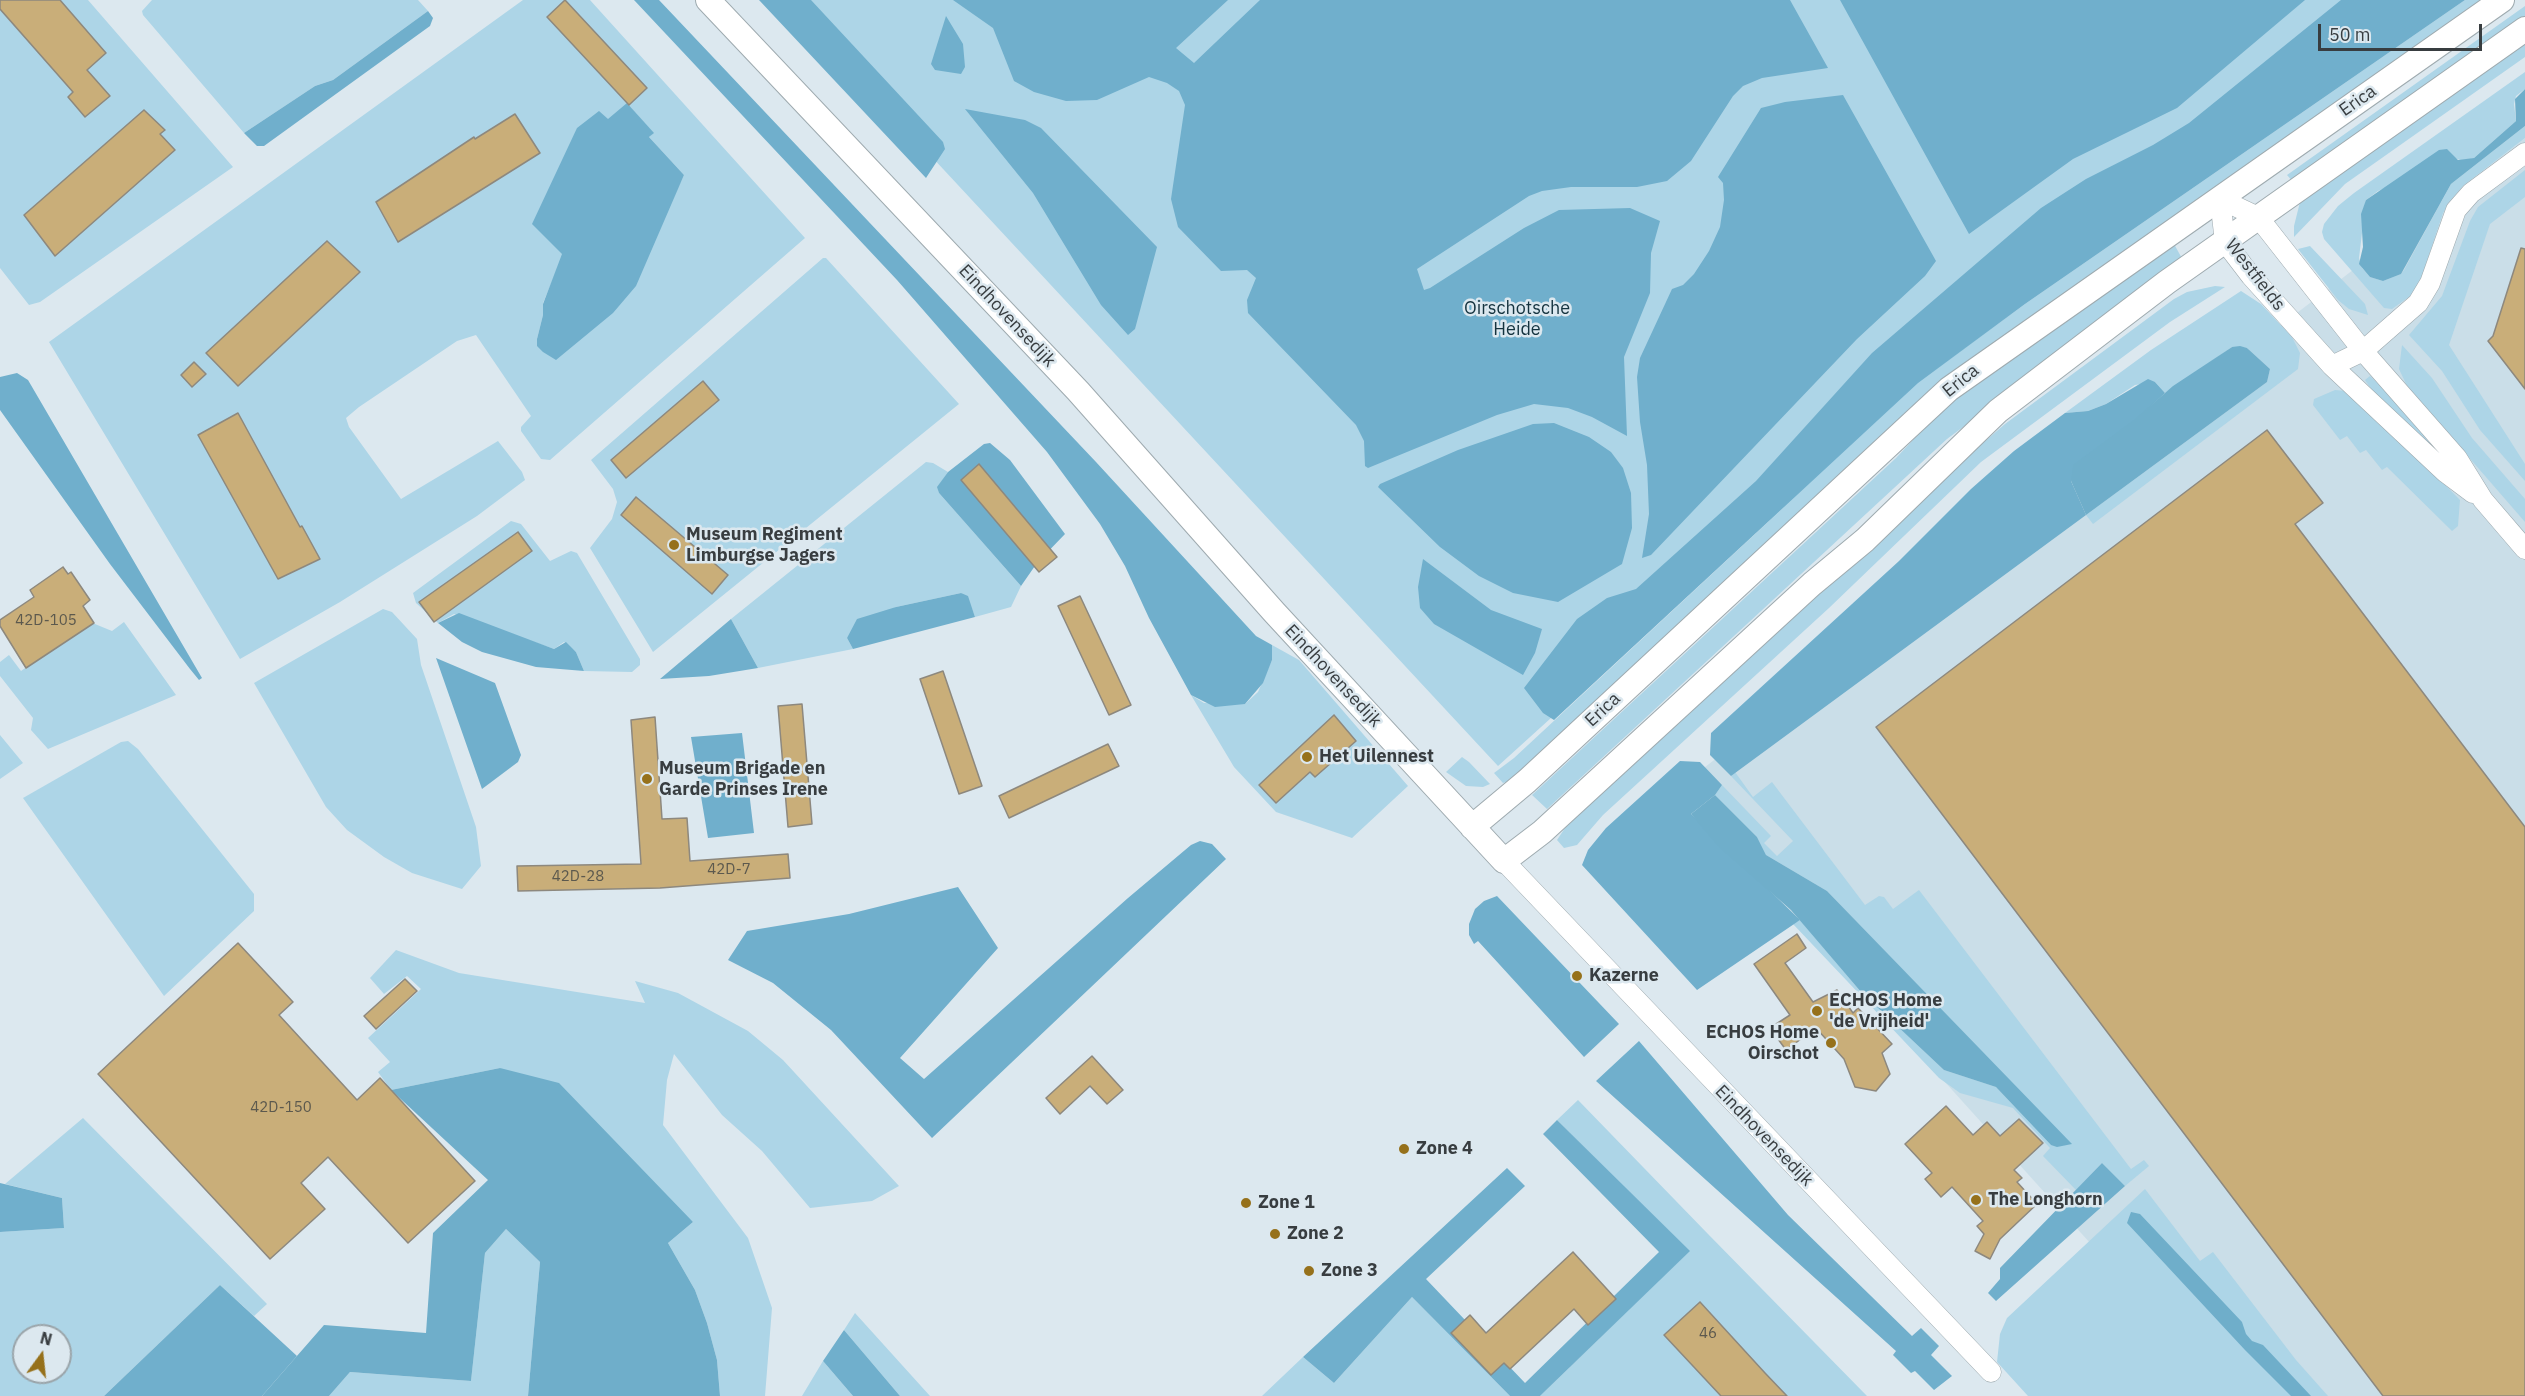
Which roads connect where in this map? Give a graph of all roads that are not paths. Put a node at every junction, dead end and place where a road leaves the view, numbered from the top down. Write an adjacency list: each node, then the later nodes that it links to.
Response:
1 (708, 0): 12 (street, Eindhovensedijk)
2 (2502, 0): 5 (street, Erica)
3 (2525, 29): 6 (street, Erica)
4 (2525, 153): 8 (street)
5 (2220, 199): 6 (street, Westfields); 7 (street, Westfields); 12 (street, Erica)
6 (2258, 217): 7 (street, Erica); 8 (street, Westfields)
7 (2225, 242): 9 (street, Westfields); 13 (street, Erica)
8 (2363, 351): 9 (street); 10 (street, Westfields)
9 (2332, 366): 10 (street, Westfields)
10 (2483, 500): 11 (street, Westfields)
11 (2525, 549)
12 (1472, 827): 13 (street, Eindhovensedijk)
13 (1504, 861): 14 (street, Eindhovensedijk)
14 (1991, 1372)

